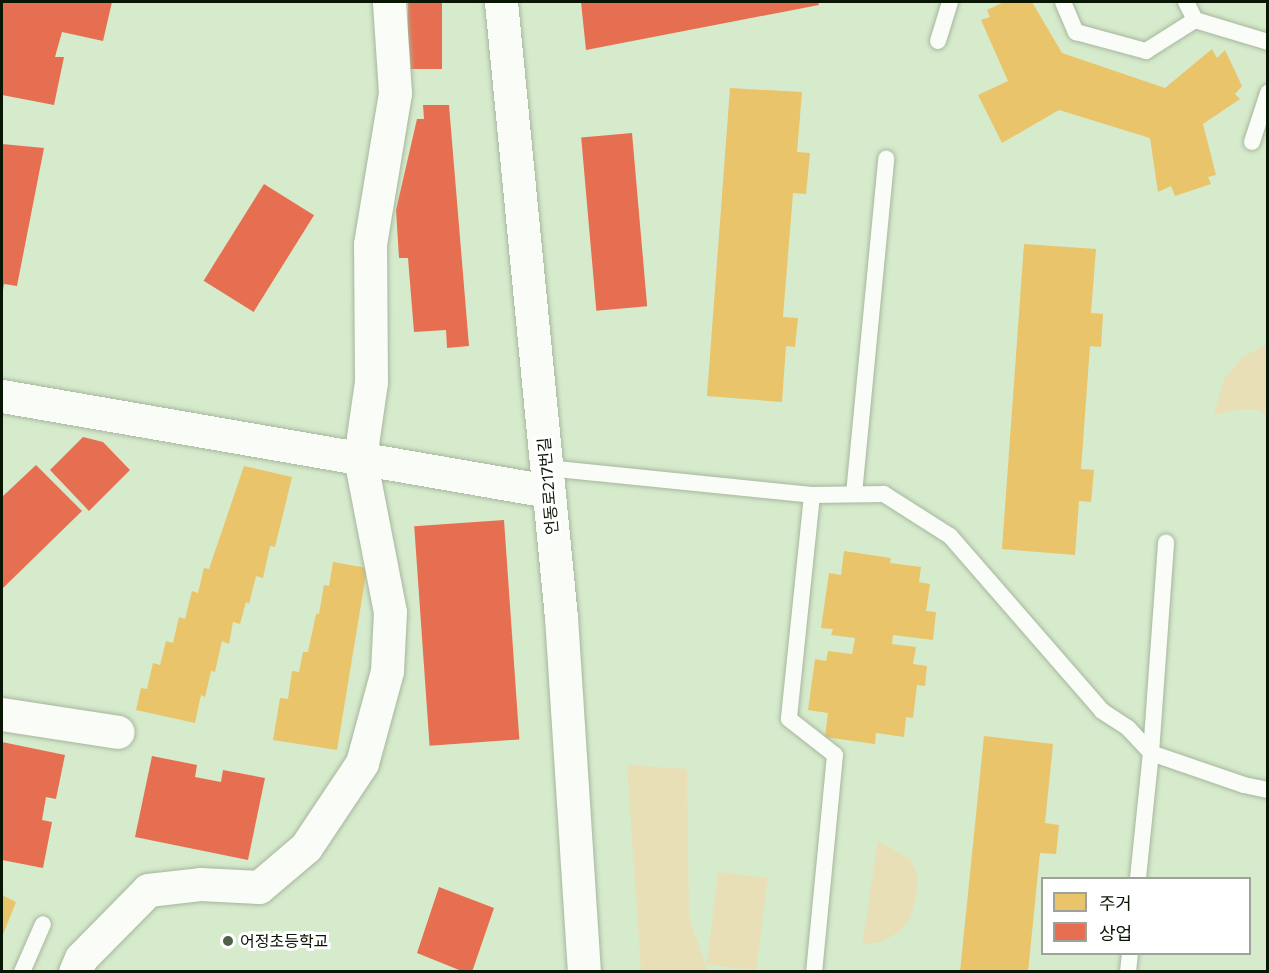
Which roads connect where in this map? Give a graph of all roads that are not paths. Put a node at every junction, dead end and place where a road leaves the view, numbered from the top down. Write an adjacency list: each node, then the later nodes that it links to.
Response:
1 (389, 2): 13 (street)
2 (501, 2): 14 (street, 언동로217번길)
3 (950, 2): 7 (lane)
4 (1063, 2): 6 (lane)
5 (1186, 2): 6 (lane)
6 (1195, 20): 8 (lane)
7 (938, 41)
8 (1268, 42)
9 (1268, 93): 10 (lane)
10 (1252, 142)
11 (886, 159): 15 (lane)
12 (2, 396): 13 (street)
13 (360, 458): 14 (street); 26 (street)
14 (548, 479): 16 (lane); 27 (street, 언동로217번길)
15 (854, 494): 16 (lane); 20 (lane)
16 (812, 495): 28 (lane)
17 (1166, 543): 20 (lane)
18 (2, 714): 19 (street)
19 (118, 732)
20 (1151, 753): 21 (lane); 22 (lane)
21 (1268, 790)
22 (1138, 877)
23 (43, 924): 25 (lane)
24 (1130, 955): 29 (lane)
25 (22, 972)
26 (75, 972)
27 (584, 972)
28 (814, 972)
29 (1128, 972)

